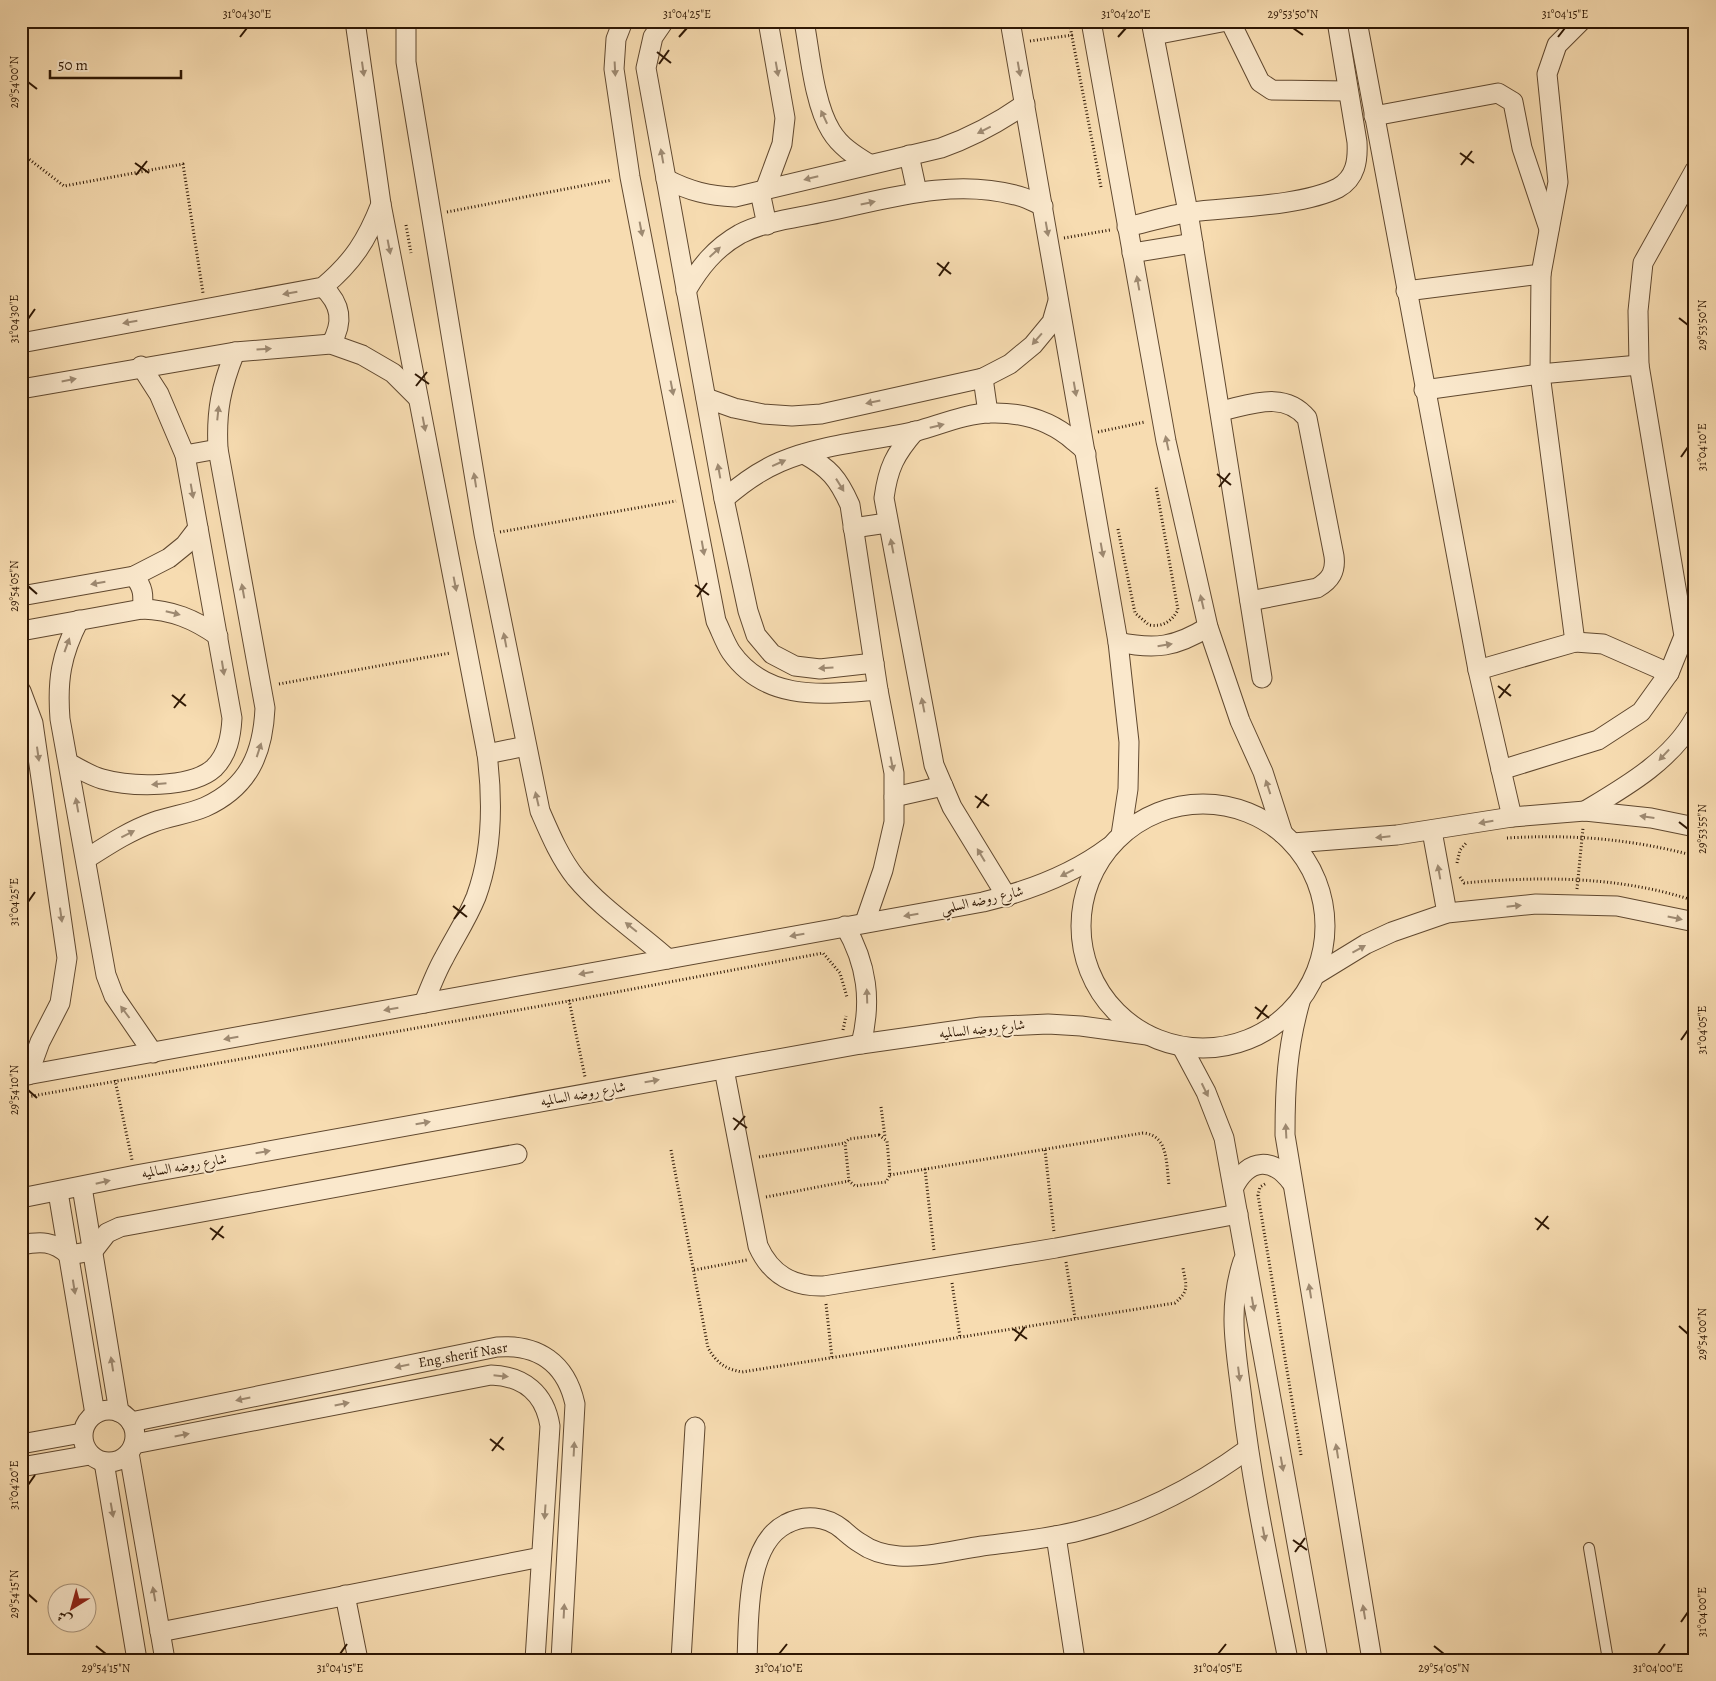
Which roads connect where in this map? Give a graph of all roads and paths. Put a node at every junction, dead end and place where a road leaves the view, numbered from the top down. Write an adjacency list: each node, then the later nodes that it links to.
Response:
1 (355, 21): 29 (street, one-way to 29)
2 (406, 21): 32 (street)
3 (623, 21): 24 (street, one-way to 24)
4 (664, 21): 25 (street, one-way to 4)
5 (768, 21): 26 (street, one-way to 26)
6 (804, 21): 22 (street, one-way to 6)
7 (1010, 21): 16 (street)
8 (1069, 21): 15 (path)
9 (1229, 21): 14 (street); 17 (street)
10 (1337, 21): 17 (street)
11 (1357, 21): 19 (street)
12 (1581, 21): 38 (street)
13 (1092, 26): 15 (path); 35 (street)
14 (1152, 28): 31 (street)
15 (1071, 35): 16 (path); 27 (path)
16 (1014, 44): 18 (street, one-way to 18)
17 (1348, 91): 31 (street)
18 (1025, 104): 21 (street, one-way to 21); 30 (street)
19 (1374, 116): 38 (street); 46 (street)
20 (21, 153): 48 (path)
21 (910, 155): 22 (street); 28 (street)
22 (869, 164): 26 (street, one-way to 26)
23 (1695, 170): 52 (street)
24 (630, 177): 32 (path); 72 (street, one-way to 72)
25 (666, 179): 26 (street); 45 (street)
26 (762, 191): 34 (street)
27 (1101, 191)
28 (916, 192): 30 (street); 34 (street, one-way to 28)
29 (381, 204): 36 (street); 44 (street)
30 (1043, 206): 39 (street, one-way to 39)
31 (1188, 212): 35 (street); 41 (street)
32 (431, 218): 36 (path); 77 (street, one-way to 32)
33 (1107, 220): 37 (path)
34 (767, 225): 45 (street, one-way to 34)
35 (1127, 227): 37 (path); 42 (street)
36 (386, 228): 58 (street, one-way to 58)
37 (1109, 230): 39 (path); 40 (path)
38 (1549, 230): 43 (street)
39 (1049, 240): 47 (street)
40 (1110, 240)
41 (1193, 243): 42 (street); 60 (street)
42 (1132, 253): 63 (street, one-way to 42)
43 (1541, 274): 46 (street); 54 (street)
44 (323, 287): 48 (street, one-way to 48); 50 (street)
45 (686, 291): 59 (street)
46 (1406, 291): 57 (street)
47 (1058, 297): 55 (street, one-way to 55); 66 (street, one-way to 66)
48 (206, 308): 49 (street, one-way to 49)
49 (21, 342)
50 (331, 344): 51 (street, one-way to 50); 58 (street)
51 (235, 352): 53 (street); 67 (street, one-way to 51)
52 (1639, 365): 54 (street); 92 (street)
53 (141, 366): 56 (street, one-way to 53); 69 (street)
54 (1540, 374): 57 (street); 88 (street)
55 (983, 378): 59 (street, one-way to 59); 62 (street)
56 (21, 389)
57 (1424, 390): 91 (street)
58 (418, 398): 89 (street, one-way to 89)
59 (706, 398): 73 (street, one-way to 59)
60 (1220, 411): 80 (street); 80 (street)
61 (1143, 412): 63 (path)
62 (988, 413): 64 (street, one-way to 62); 70 (street)
63 (1154, 420): 65 (path); 66 (path); 84 (street, one-way to 63)
64 (915, 431): 68 (street); 74 (street)
65 (1146, 431)
66 (1082, 436): 70 (street)
67 (218, 449): 69 (street); 94 (street, one-way to 67)
68 (804, 454): 73 (street, one-way to 68); 76 (street, one-way to 76)
69 (185, 455): 75 (street, one-way to 75)
70 (1089, 473): 87 (street, one-way to 87)
71 (1155, 478): 82 (path)
72 (694, 498): 77 (path); 96 (street, one-way to 96)
73 (724, 499): 90 (street, one-way to 73)
74 (888, 523): 76 (street); 104 (street, one-way to 74)
75 (198, 528): 78 (street); 86 (street)
76 (852, 528): 90 (street)
77 (484, 534): 100 (street, one-way to 77)
78 (134, 576): 79 (street, one-way to 79); 81 (street)
79 (21, 596)
80 (1250, 602): 93 (street)
81 (142, 609): 83 (street); 86 (street, one-way to 86)
82 (1135, 613)
83 (79, 620): 85 (street); 98 (street, one-way to 83)
84 (1208, 627): 87 (street, one-way to 84); 111 (street, one-way to 84)
85 (21, 631)
86 (218, 636): 102 (street, one-way to 102)
87 (1118, 642): 114 (street)
88 (1575, 642): 91 (street); 92 (street)
89 (468, 650): 94 (path); 101 (street)
90 (874, 664): 96 (street)
91 (1478, 670): 103 (street)
92 (1669, 673): 103 (street)
93 (1262, 678)
94 (261, 688): 116 (street, one-way to 94)
95 (21, 690): 99 (street)
96 (878, 690): 105 (street, one-way to 105)
97 (1695, 718): 106 (street, one-way to 106)
98 (60, 719): 99 (street); 102 (street)
99 (33, 723): 140 (street, one-way to 140)
100 (526, 746): 101 (street); 125 (street, one-way to 100)
101 (487, 754): 131 (street)
102 (70, 764): 116 (street, one-way to 102)
103 (1501, 770): 107 (street)
104 (943, 786): 105 (street); 118 (street, one-way to 104)
105 (894, 796): 122 (street)
106 (1584, 811): 107 (street); 108 (street, one-way to 106); 110 (path)
107 (1512, 817): 109 (street, one-way to 109)
108 (1695, 827)
109 (1432, 831): 111 (street, one-way to 111); 121 (street, one-way to 109)
110 (1582, 837): 112 (path); 115 (path); 117 (path)
111 (1288, 838): 114 (street, شارع روضه السلمي); 126 (street)
112 (1506, 838)
113 (1469, 840): 117 (path)
114 (1115, 841): 118 (street, شارع روضه السلمي, one-way to 118); 134 (street)
115 (1695, 856)
116 (86, 859): 137 (street, one-way to 116)
117 (1578, 879): 119 (path); 120 (path)
118 (1007, 897): 122 (street, شارع روضه السلمي, one-way to 122)
119 (1695, 901)
120 (1575, 905): 121 (street, one-way to 120); 123 (street, one-way to 123)
121 (1446, 913): 126 (street, one-way to 121)
122 (865, 922): 124 (street, شارع روضه السلمي)
123 (1695, 922)
124 (845, 926): 125 (street, one-way to 125); 135 (street, one-way to 124)
125 (668, 958): 127 (street, one-way to 127)
126 (1317, 974): 130 (street)
127 (564, 977): 128 (path); 131 (street)
128 (569, 1001): 129 (path); 141 (path); 142 (path)
129 (847, 1002)
130 (1300, 1002): 136 (street); 155 (street, one-way to 130)
131 (424, 1003): 137 (street, one-way to 137)
132 (847, 1012): 133 (path)
133 (841, 1033)
134 (1148, 1035): 135 (street, شارع روضه السالميه); 136 (street)
135 (860, 1044): 139 (street, شارع روضه السالميه)
136 (1182, 1047): 159 (street, one-way to 159)
137 (153, 1052): 138 (street)
138 (111, 1060): 140 (street); 141 (path)
139 (724, 1069): 142 (street, شارع روضه السالميه, one-way to 139); 150 (street)
140 (25, 1076)
141 (115, 1081): 143 (path); 152 (path)
142 (588, 1092): 152 (street, شارع روضه السالميه, one-way to 142)
143 (21, 1098)
144 (881, 1107): 145 (path)
145 (885, 1138): 146 (path); 153 (path)
146 (846, 1143): 150 (path); 154 (path)
147 (672, 1150): 172 (path)
148 (1045, 1150): 151 (path); 156 (path); 165 (path)
149 (517, 1154): 166 (street)
150 (741, 1160): 162 (street)
151 (925, 1169): 153 (path); 170 (path)
152 (136, 1175): 158 (street, شارع روضه السالميه, one-way to 152)
153 (890, 1175): 154 (path)
154 (849, 1181): 162 (path)
155 (1292, 1183): 159 (street); 202 (street, one-way to 155)
156 (1169, 1185)
157 (1272, 1185): 184 (path)
158 (82, 1187): 160 (street, شارع روضه السالميه); 166 (street)
159 (1234, 1187): 163 (street)
160 (58, 1192): 161 (street, شارع روضه السالميه); 167 (street)
161 (21, 1198)
162 (749, 1201): 168 (street)
163 (1238, 1214): 165 (street); 169 (street)
164 (21, 1245): 167 (street)
165 (1059, 1247): 170 (street); 174 (path)
166 (93, 1251): 167 (street); 178 (street, one-way to 166)
167 (69, 1255): 177 (street, one-way to 177)
168 (762, 1257): 172 (path); 173 (street)
169 (1244, 1257): 183 (street, one-way to 183); 201 (street, one-way to 201)
170 (943, 1267): 173 (street); 175 (path)
171 (1183, 1268): 174 (path)
172 (694, 1270): 176 (path)
173 (824, 1286): 176 (path)
174 (1075, 1318): 175 (path)
175 (960, 1337): 176 (path)
176 (832, 1358)
177 (95, 1414): 178 (street); 180 (street)
178 (125, 1417): 182 (street); 196 (street, Eng.sherif Nasr, one-way to 178)
179 (695, 1427): 197 (street)
180 (82, 1433): 181 (street); 185 (street)
181 (21, 1444)
182 (132, 1449): 185 (street); 189 (street, one-way to 189); 191 (street, one-way to 182)
183 (1248, 1449): 187 (street); 200 (street, one-way to 200)
184 (1301, 1456)
185 (97, 1459): 186 (street); 192 (street, one-way to 192)
186 (21, 1467)
187 (1056, 1536): 198 (street); 199 (street)
188 (1589, 1548): 203 (lane)
189 (541, 1557): 190 (street); 195 (street)
190 (345, 1595): 191 (street); 194 (street)
191 (160, 1632): 193 (street)
192 (137, 1660)
193 (165, 1660)
194 (358, 1660)
195 (535, 1660)
196 (561, 1660)
197 (681, 1660)
198 (746, 1660)
199 (1075, 1660)
200 (1288, 1660)
201 (1318, 1660)
202 (1372, 1660)
203 (1608, 1660)

